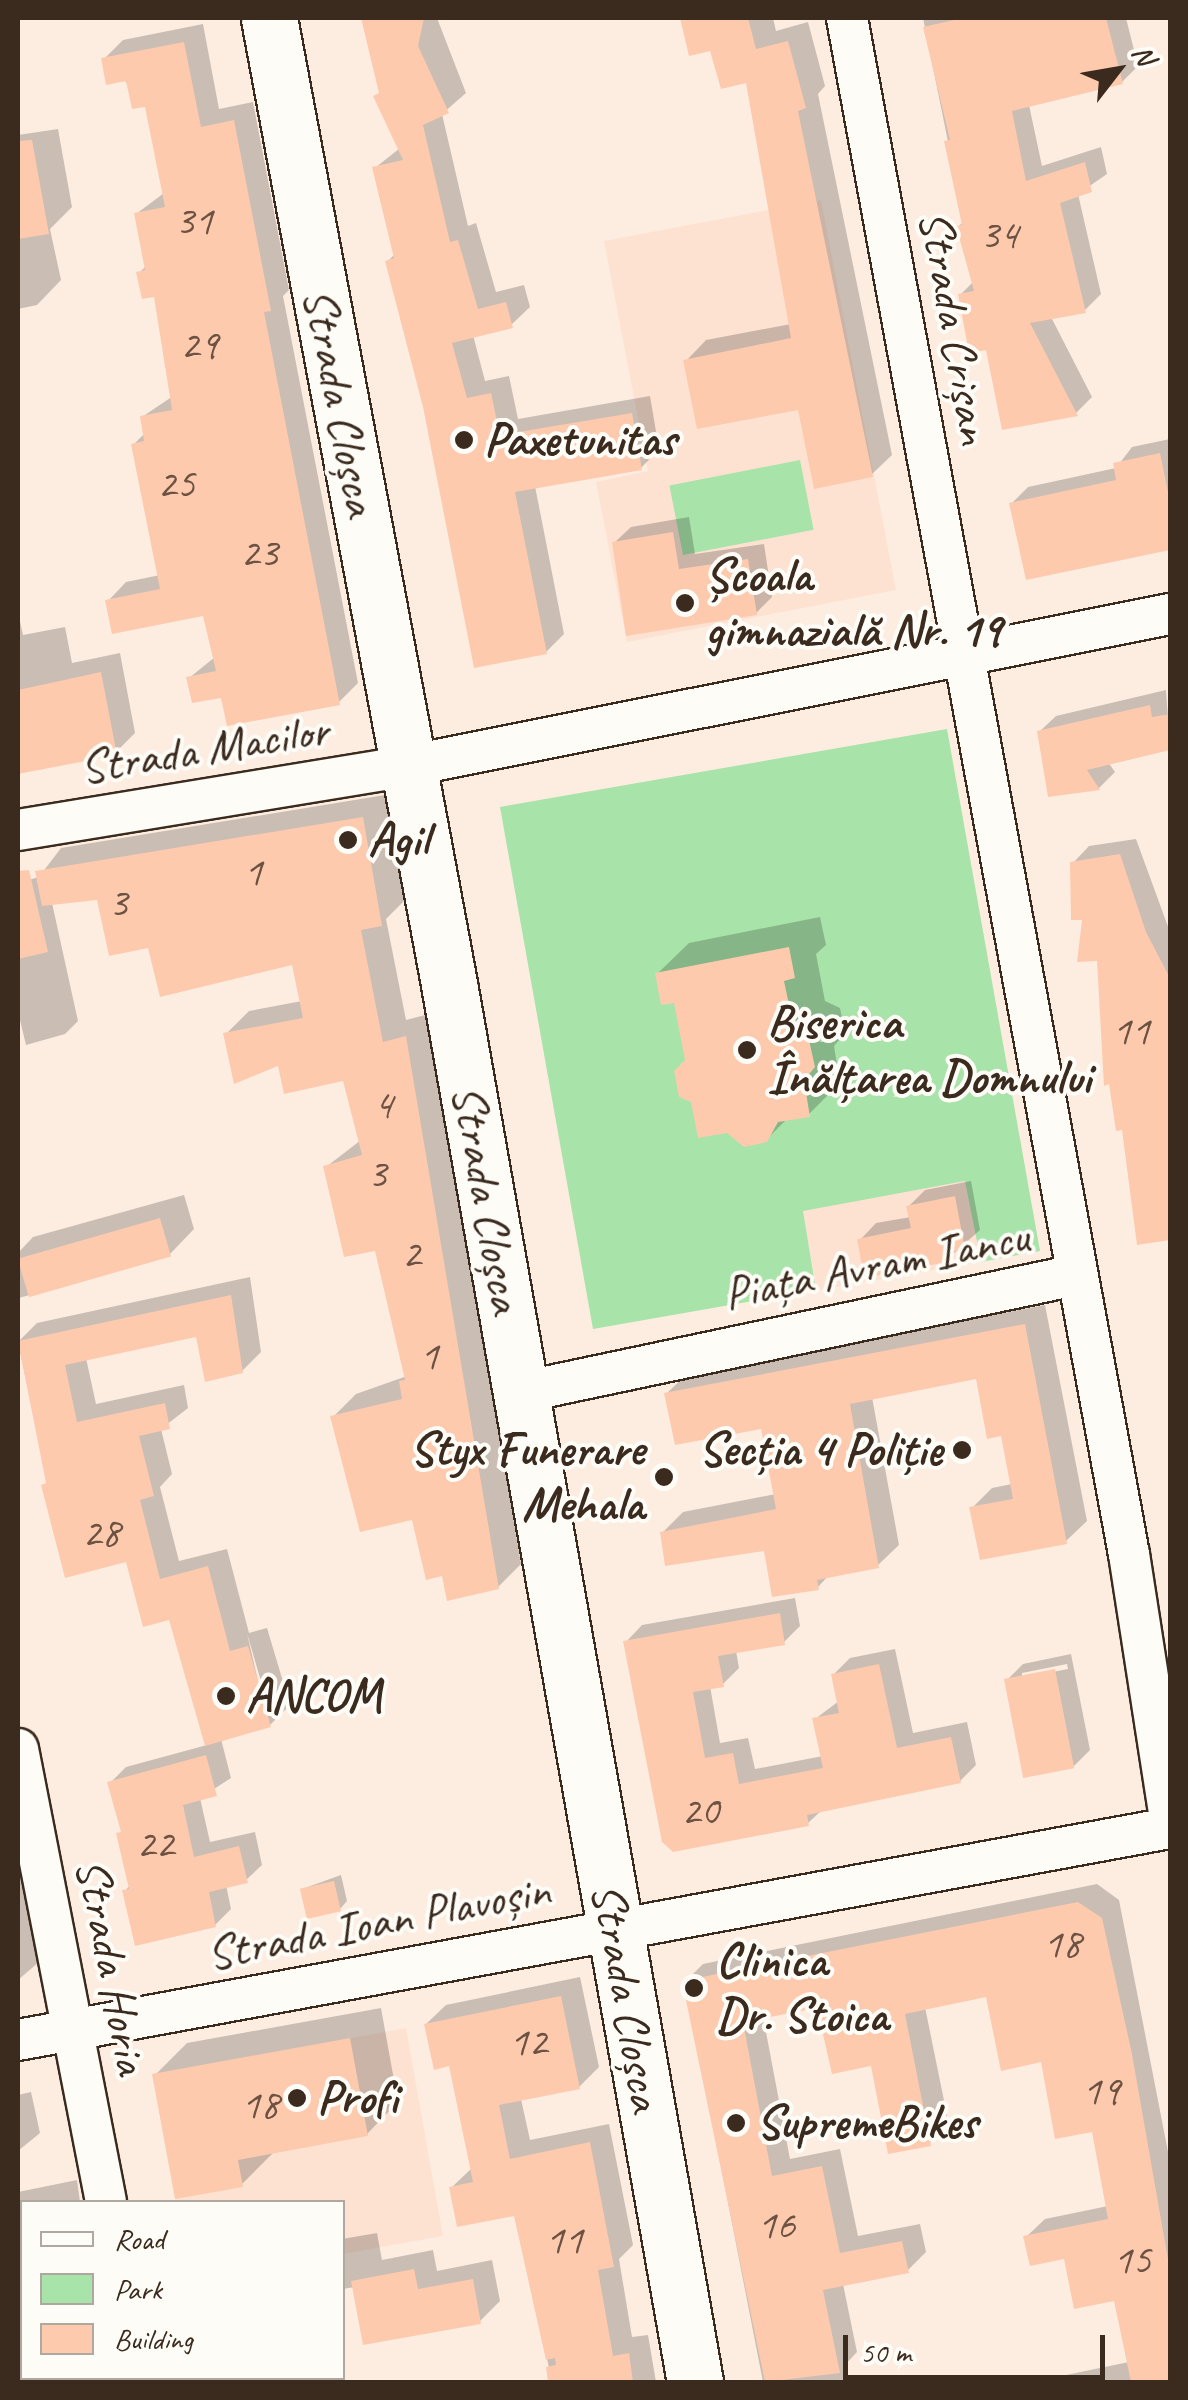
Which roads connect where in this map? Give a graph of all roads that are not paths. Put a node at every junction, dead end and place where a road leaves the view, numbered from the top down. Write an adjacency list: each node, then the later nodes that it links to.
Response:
1 (268, 18): 5 (main road, Strada Cloșca)
2 (847, 18): 4 (street, Strada Crișan)
3 (1170, 614): 4 (street)
4 (964, 655): 5 (street); 7 (street, Piața Avram Iancu)
5 (407, 766): 6 (street, Strada Macilor); 8 (main road, Strada Cloșca)
6 (18, 830)
7 (1076, 1275): 8 (street, Piața Avram Iancu); 10 (street)
8 (522, 1392): 12 (main road, Strada Cloșca)
9 (18, 1749): 13 (street, Strada Horia)
10 (1170, 1819)
11 (1170, 1828): 12 (street, Strada Ioan Plavoșin)
12 (614, 1928): 13 (street, Strada Ioan Plavoșin); 16 (main road, Strada Cloșca)
13 (75, 2030): 14 (street, Strada Ioan Plavoșin); 15 (street, Strada Horia)
14 (18, 2040)
15 (106, 2200)
16 (695, 2382)

